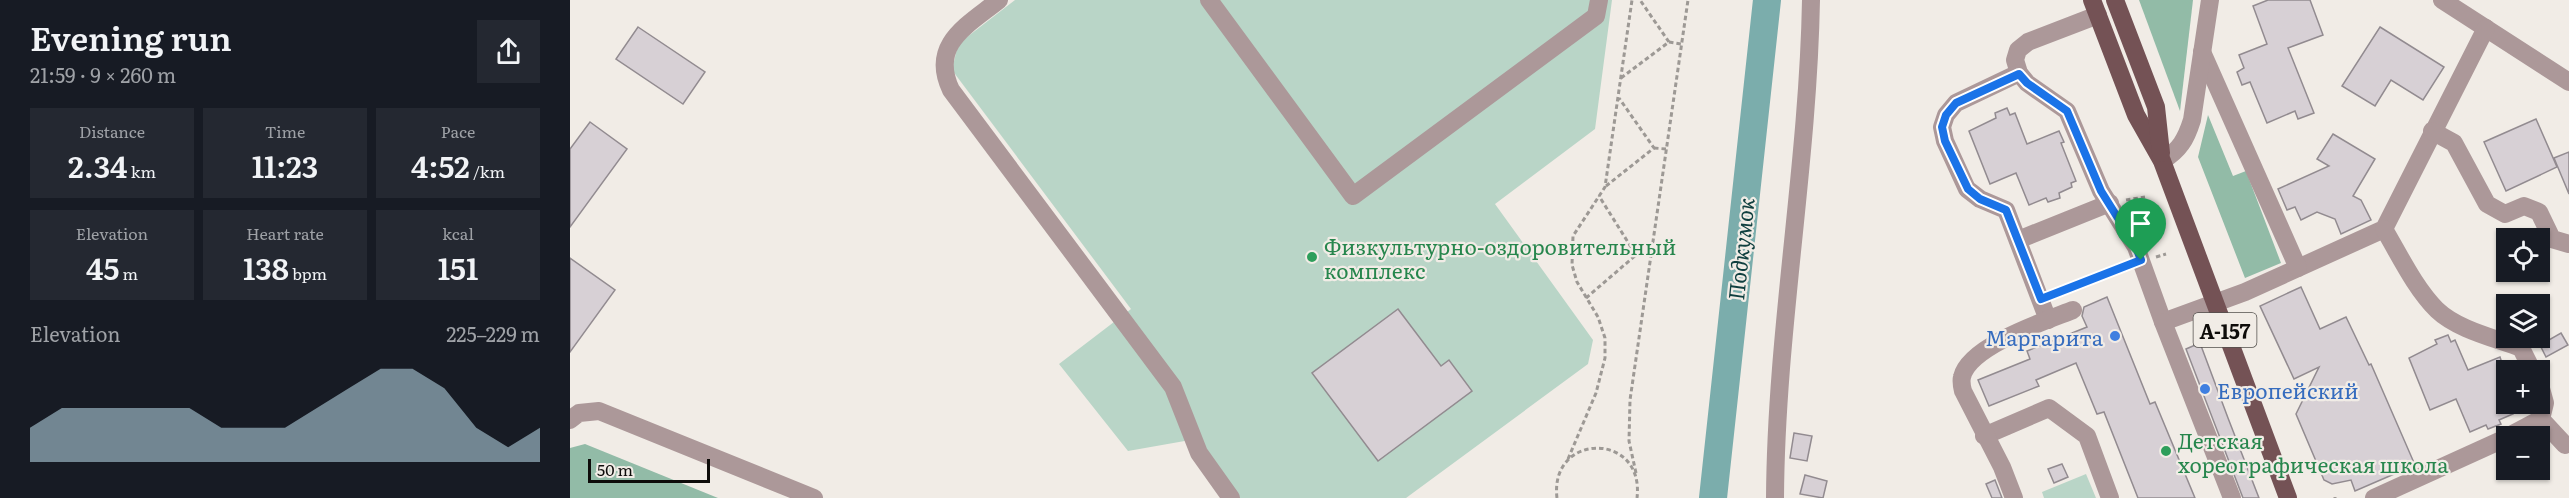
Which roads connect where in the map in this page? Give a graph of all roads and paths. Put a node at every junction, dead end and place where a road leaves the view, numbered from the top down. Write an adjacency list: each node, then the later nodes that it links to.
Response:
1 (999, 0): 52 (street)
2 (1209, 0): 3 (street)
3 (1599, 0)
4 (1632, 0): 17 (path)
5 (1640, 0): 13 (path)
6 (1688, 0): 14 (path)
7 (1811, 0): 55 (street)
8 (2115, 0): 23 (main road, А-157)
9 (2210, 0): 15 (street)
10 (2442, 0): 12 (street)
11 (2095, 8): 16 (street); 23 (main road, А-157)
12 (2486, 28): 18 (street); 20 (street)
13 (1669, 42): 14 (path); 17 (path)
14 (1681, 44): 22 (path)
15 (2202, 52): 23 (street); 34 (street)
16 (2019, 74): 26 (street); 28 (street)
17 (1621, 78): 19 (path)
18 (2569, 82)
19 (1618, 96): 21 (path); 24 (path)
20 (2432, 131): 27 (street); 29 (street)
21 (1654, 148): 22 (path); 24 (path)
22 (1666, 149): 30 (path)
23 (2162, 161): 37 (main road, А-157)
24 (1605, 187): 25 (path)
25 (1599, 196): 32 (path); 35 (path)
26 (2109, 203): 28 (street); 33 (street)
27 (2384, 229): 34 (street); 41 (street)
28 (2018, 240): 36 (street)
29 (2569, 244)
30 (1651, 254): 32 (path); 50 (path)
31 (2166, 254): 33 (path)
32 (1636, 255): 35 (path)
33 (2141, 260): 36 (path); 40 (street)
34 (2298, 268): 37 (street)
35 (1586, 298): 49 (path)
36 (2041, 299): 39 (street)
37 (2215, 303): 40 (street); 59 (main road, А-157)
38 (2073, 310): 39 (street)
39 (2048, 320): 46 (street)
40 (2163, 322): 58 (street)
41 (2527, 360)
42 (2542, 414): 43 (street)
43 (2541, 419): 45 (street); 48 (street)
44 (570, 420): 51 (street)
45 (2528, 426)
46 (1984, 435): 56 (street); 57 (street)
47 (2496, 442): 60 (street)
48 (2565, 445)
49 (1568, 459): 50 (path); 53 (path)
50 (1636, 473): 54 (path)
51 (814, 498)
52 (1230, 498)
53 (1557, 498)
54 (1639, 498)
55 (1775, 498)
56 (2014, 498)
57 (2110, 498)
58 (2232, 498)
59 (2288, 498)
60 (2374, 498)

